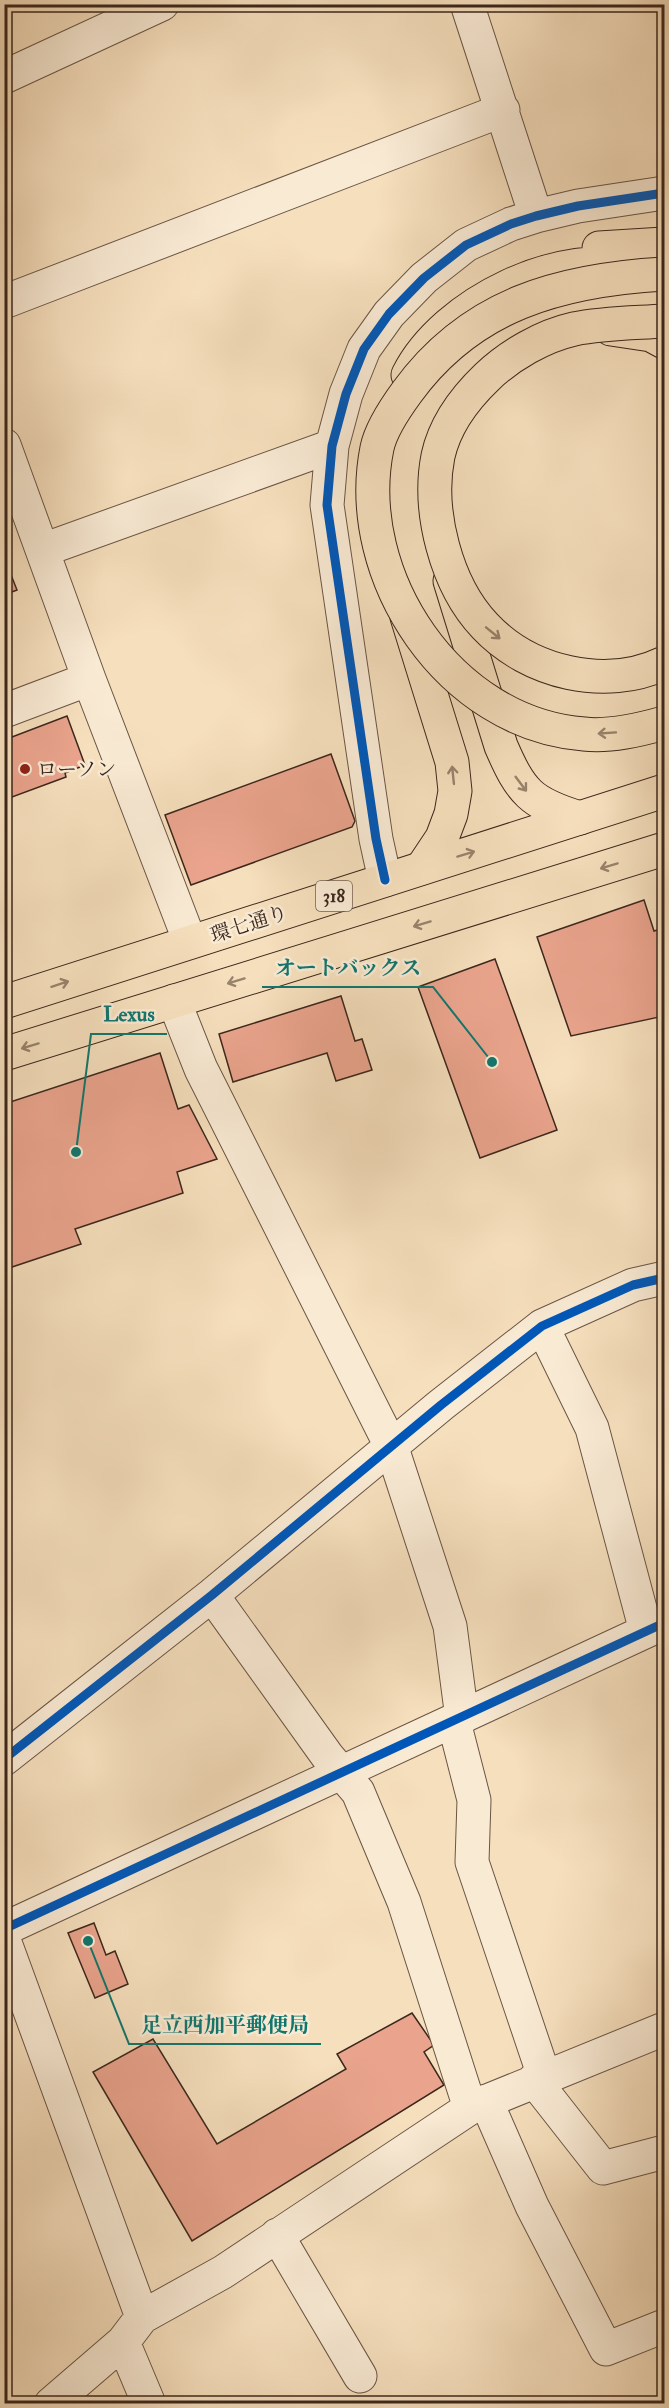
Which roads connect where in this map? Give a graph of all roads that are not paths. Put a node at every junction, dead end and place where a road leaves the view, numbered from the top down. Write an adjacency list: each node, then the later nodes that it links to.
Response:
1 (162, 4): 3 (street)
2 (468, 4): 4 (street)
3 (8, 67)
4 (503, 110): 6 (street); 9 (street)
5 (664, 193): 6 (street)
6 (536, 216): 13 (street)
7 (664, 244): 14 (main road, bridge)
8 (664, 275): 14 (main road, bridge)
9 (4, 302)
10 (664, 321): 16 (main road, one-way to 16, bridge)
11 (664, 342): 21 (main road, one-way to 21, bridge)
12 (4, 445): 15 (street)
13 (332, 446): 15 (street); 24 (street)
14 (379, 446): 19 (main road, one-way to 14, bridge); 23 (main road, one-way to 14)
15 (43, 550): 17 (street)
16 (664, 663)
17 (89, 679): 18 (street); 25 (street)
18 (4, 711)
19 (664, 723)
20 (664, 791): 21 (main road, 環七通り / 318)
21 (580, 818): 23 (main road, 環七通り / 318, one-way to 21)
22 (664, 849): 26 (main road, one-way to 26)
23 (422, 868): 24 (main road, 環七通り / 318)
24 (385, 880): 25 (main road, 環七通り / 318)
25 (190, 942): 27 (main road, 環七通り / 318, one-way to 25)
26 (174, 1001): 28 (main road, one-way to 28); 31 (street)
27 (4, 1002)
28 (4, 1054)
29 (664, 1278): 30 (street)
30 (542, 1326): 31 (street); 33 (street)
31 (392, 1448): 32 (street); 34 (street)
32 (212, 1595): 35 (street); 36 (street)
33 (655, 1627): 34 (street)
34 (458, 1720): 36 (street); 40 (street)
35 (4, 1759)
36 (343, 1772): 37 (street); 41 (street)
37 (4, 1929)
38 (4, 1940): 45 (street)
39 (664, 2029): 40 (street)
40 (539, 2078): 41 (street); 42 (street)
41 (478, 2104): 43 (street); 44 (street)
42 (664, 2152)
43 (277, 2235): 45 (street); 46 (street)
44 (664, 2326)
45 (133, 2329): 47 (street); 48 (street)
46 (360, 2376)
47 (51, 2403)
48 (149, 2403)

